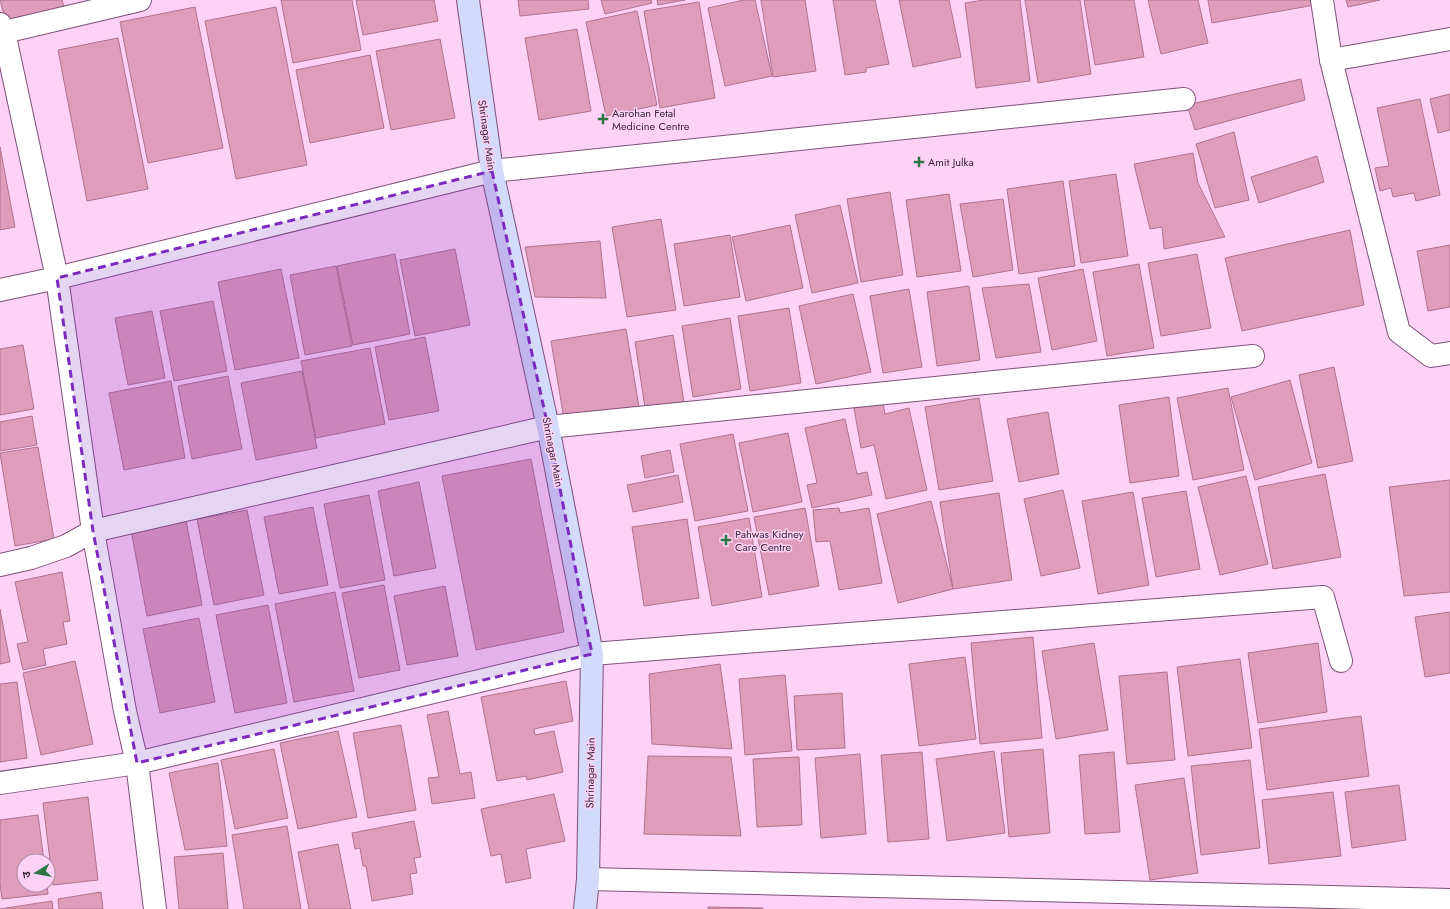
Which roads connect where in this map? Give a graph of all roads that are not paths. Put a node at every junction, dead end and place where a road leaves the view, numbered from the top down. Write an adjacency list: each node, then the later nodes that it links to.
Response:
1 (140, 0): 4 (street)
2 (468, 0): 8 (street, Shrinagar Main)
3 (1322, 0): 6 (street)
4 (1, 30): 9 (street)
5 (1450, 39): 6 (street)
6 (1331, 60): 11 (street)
7 (1184, 99): 8 (street)
8 (492, 171): 9 (street); 13 (street, Shrinagar Main)
9 (57, 278): 10 (street); 14 (street)
10 (0, 290)
11 (1450, 353)
12 (1253, 356): 13 (street)
13 (548, 426): 14 (street); 16 (street, Shrinagar Main)
14 (93, 531): 15 (street); 18 (street)
15 (0, 566)
16 (592, 654): 17 (street); 18 (street); 20 (street, Shrinagar Main)
17 (1341, 661)
18 (137, 763): 19 (street); 22 (street)
19 (0, 783)
20 (588, 879): 21 (street); 23 (street, Shrinagar Main)
21 (1450, 900)
22 (155, 909)
23 (585, 909)

